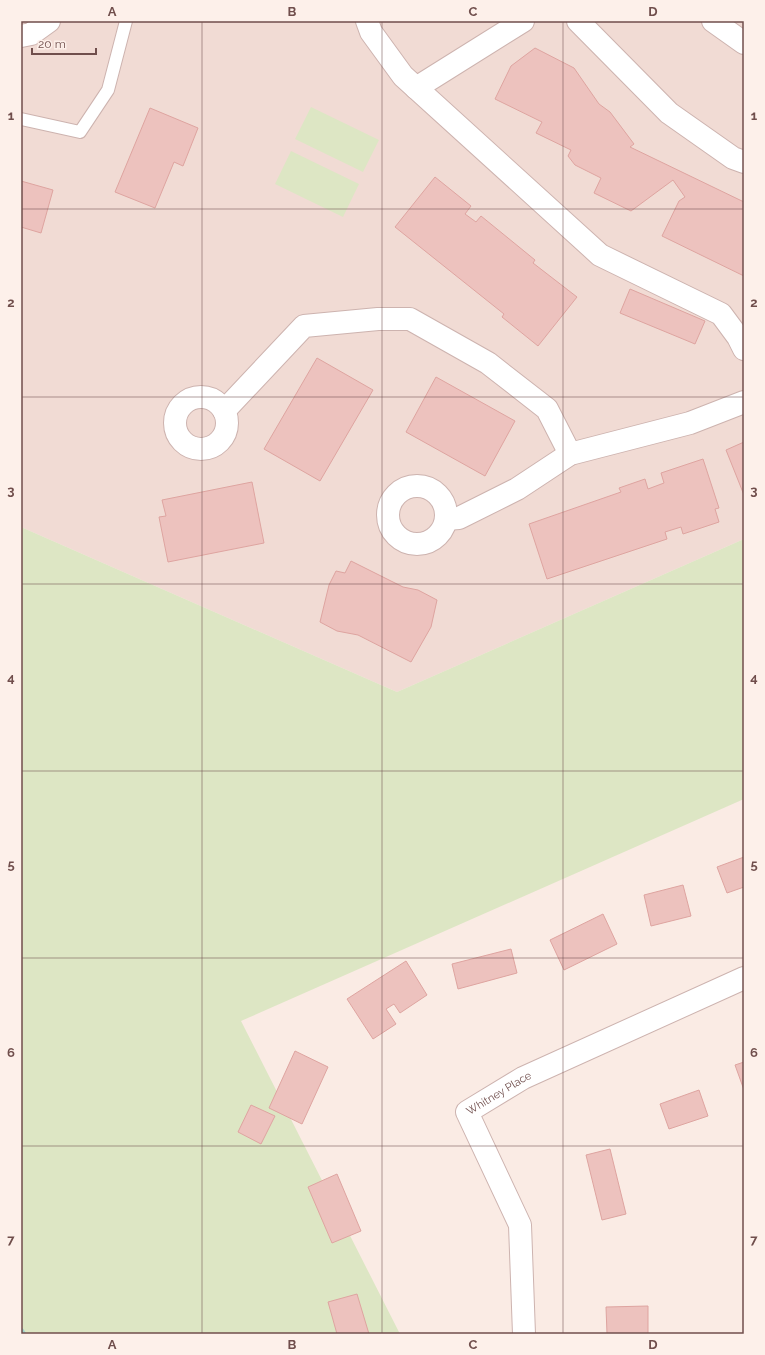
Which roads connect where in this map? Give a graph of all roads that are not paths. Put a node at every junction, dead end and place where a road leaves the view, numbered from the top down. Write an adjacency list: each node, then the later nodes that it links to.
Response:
1 (49, 21): 7 (street)
2 (126, 21): 10 (lane)
3 (366, 21): 9 (street)
4 (523, 21): 9 (street)
5 (578, 21): 11 (street)
6 (713, 21): 8 (street)
7 (21, 36)
8 (744, 43)
9 (416, 88): 12 (street)
10 (21, 119)
11 (744, 162)
12 (744, 349)
13 (744, 402): 15 (street)
14 (224, 411): 15 (street)
15 (570, 454): 16 (street)
16 (446, 519)
17 (744, 978): 18 (street, Whitney Place)
18 (524, 1334)

